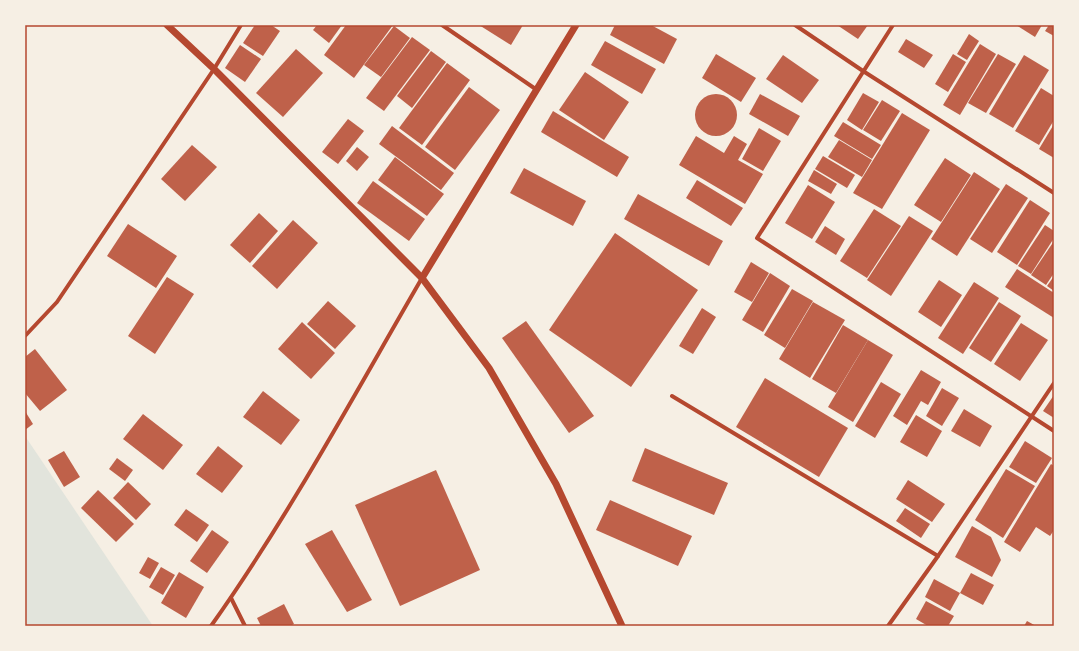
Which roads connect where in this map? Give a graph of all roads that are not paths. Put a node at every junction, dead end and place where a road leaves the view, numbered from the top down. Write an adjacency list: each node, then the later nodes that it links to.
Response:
1 (167, 25): 7 (street)
2 (241, 25): 7 (street)
3 (442, 25): 9 (street)
4 (576, 25): 9 (street)
5 (795, 25): 8 (street)
6 (893, 25): 8 (street)
7 (214, 68): 11 (street); 12 (street)
8 (864, 71): 10 (street); 15 (street)
9 (537, 90): 11 (street)
10 (1054, 193)
11 (422, 278): 18 (street); 21 (street)
12 (25, 336)
13 (1054, 384): 15 (street)
14 (672, 396): 17 (street)
15 (1032, 418): 16 (street); 17 (street)
16 (1054, 431)
17 (938, 556): 22 (street)
18 (230, 598): 19 (street); 20 (street)
19 (210, 626)
20 (245, 626)
21 (622, 626)
22 (888, 626)

